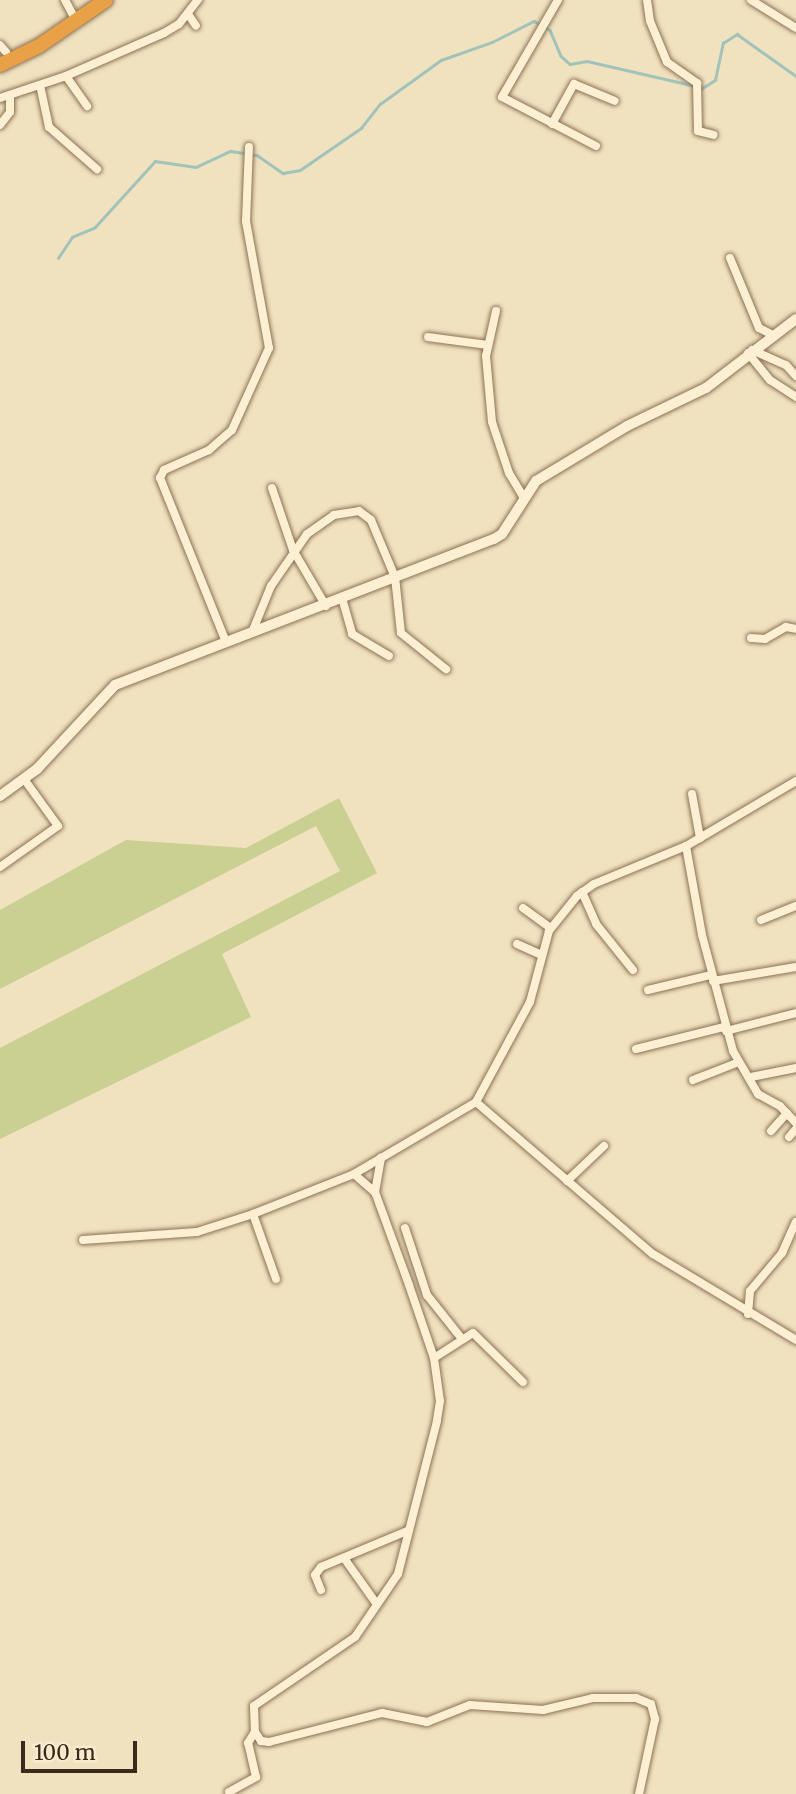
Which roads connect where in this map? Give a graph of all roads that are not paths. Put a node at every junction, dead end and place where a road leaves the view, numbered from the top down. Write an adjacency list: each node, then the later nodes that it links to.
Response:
1 (65, 0): 9 (street)
2 (93, 0): 9 (highway)
3 (106, 0): 12 (highway)
4 (198, 0): 8 (street)
5 (558, 0): 19 (street)
6 (647, 0): 21 (street)
7 (751, 0): 11 (street)
8 (188, 14): 10 (street); 13 (street)
9 (73, 15): 12 (highway)
10 (196, 26)
11 (796, 28)
12 (1, 54)
13 (66, 76): 14 (street); 18 (street)
14 (40, 85): 15 (street); 24 (street)
15 (10, 95): 16 (street); 20 (street)
16 (0, 98)
17 (615, 101): 19 (street)
18 (87, 106)
19 (552, 124): 22 (street)
20 (0, 125)
21 (714, 135)
22 (596, 146)
23 (249, 147): 43 (street)
24 (97, 169)
25 (730, 258): 28 (street)
26 (496, 311): 30 (street)
27 (796, 319): 28 (street)
28 (771, 334): 31 (street)
29 (428, 337): 30 (street)
30 (487, 345): 35 (street)
31 (750, 352): 32 (street); 33 (street); 35 (street)
32 (796, 376)
33 (796, 397)
34 (272, 488): 36 (street)
35 (523, 496): 37 (street)
36 (293, 550): 37 (street); 39 (street); 41 (street)
37 (395, 577): 38 (street); 45 (street)
38 (342, 598): 39 (street); 44 (street)
39 (326, 606): 41 (street)
40 (796, 629): 42 (street)
41 (253, 630): 43 (street)
42 (751, 638)
43 (226, 642): 46 (street)
44 (389, 656)
45 (446, 669)
46 (24, 779): 49 (street); 52 (street)
47 (796, 784): 50 (street)
48 (692, 794): 50 (street)
49 (0, 796)
50 (700, 838): 51 (street)
51 (686, 846): 53 (street); 62 (street)
52 (0, 867)
53 (582, 892): 57 (street); 61 (street)
54 (796, 906): 56 (street)
55 (523, 908): 57 (street)
56 (761, 920)
57 (551, 928): 59 (street)
58 (517, 944): 59 (street)
59 (542, 955): 71 (street)
60 (796, 967): 62 (street)
61 (633, 970)
62 (712, 978): 63 (street); 65 (street)
63 (648, 990)
64 (796, 1013): 65 (street)
65 (725, 1029): 66 (street); 67 (street)
66 (636, 1049)
67 (739, 1062): 69 (street); 70 (street)
68 (796, 1068): 69 (street)
69 (751, 1077): 72 (street)
70 (693, 1080)
71 (476, 1102): 78 (street); 80 (street)
72 (787, 1113): 73 (street); 75 (street)
73 (796, 1123)
74 (796, 1129): 76 (street)
75 (771, 1131)
76 (789, 1137)
77 (604, 1146): 80 (street)
78 (381, 1158): 79 (street); 81 (street)
79 (354, 1174): 81 (street); 82 (street)
80 (567, 1181): 89 (street)
81 (375, 1192): 88 (street)
82 (253, 1214): 85 (street); 86 (street)
83 (796, 1222): 89 (street)
84 (405, 1227): 87 (street)
85 (83, 1240)
86 (276, 1279)
87 (422, 1280): 88 (street); 90 (street)
88 (410, 1285): 92 (street)
89 (748, 1314): 91 (street)
90 (462, 1339): 92 (street); 93 (street)
91 (796, 1340)
92 (434, 1358): 94 (street)
93 (523, 1382)
94 (407, 1531): 95 (street); 97 (street)
95 (344, 1558): 96 (street); 97 (street)
96 (321, 1590)
97 (376, 1603): 98 (street)
98 (255, 1732): 99 (street); 100 (street)
99 (229, 1792)
100 (639, 1794)

